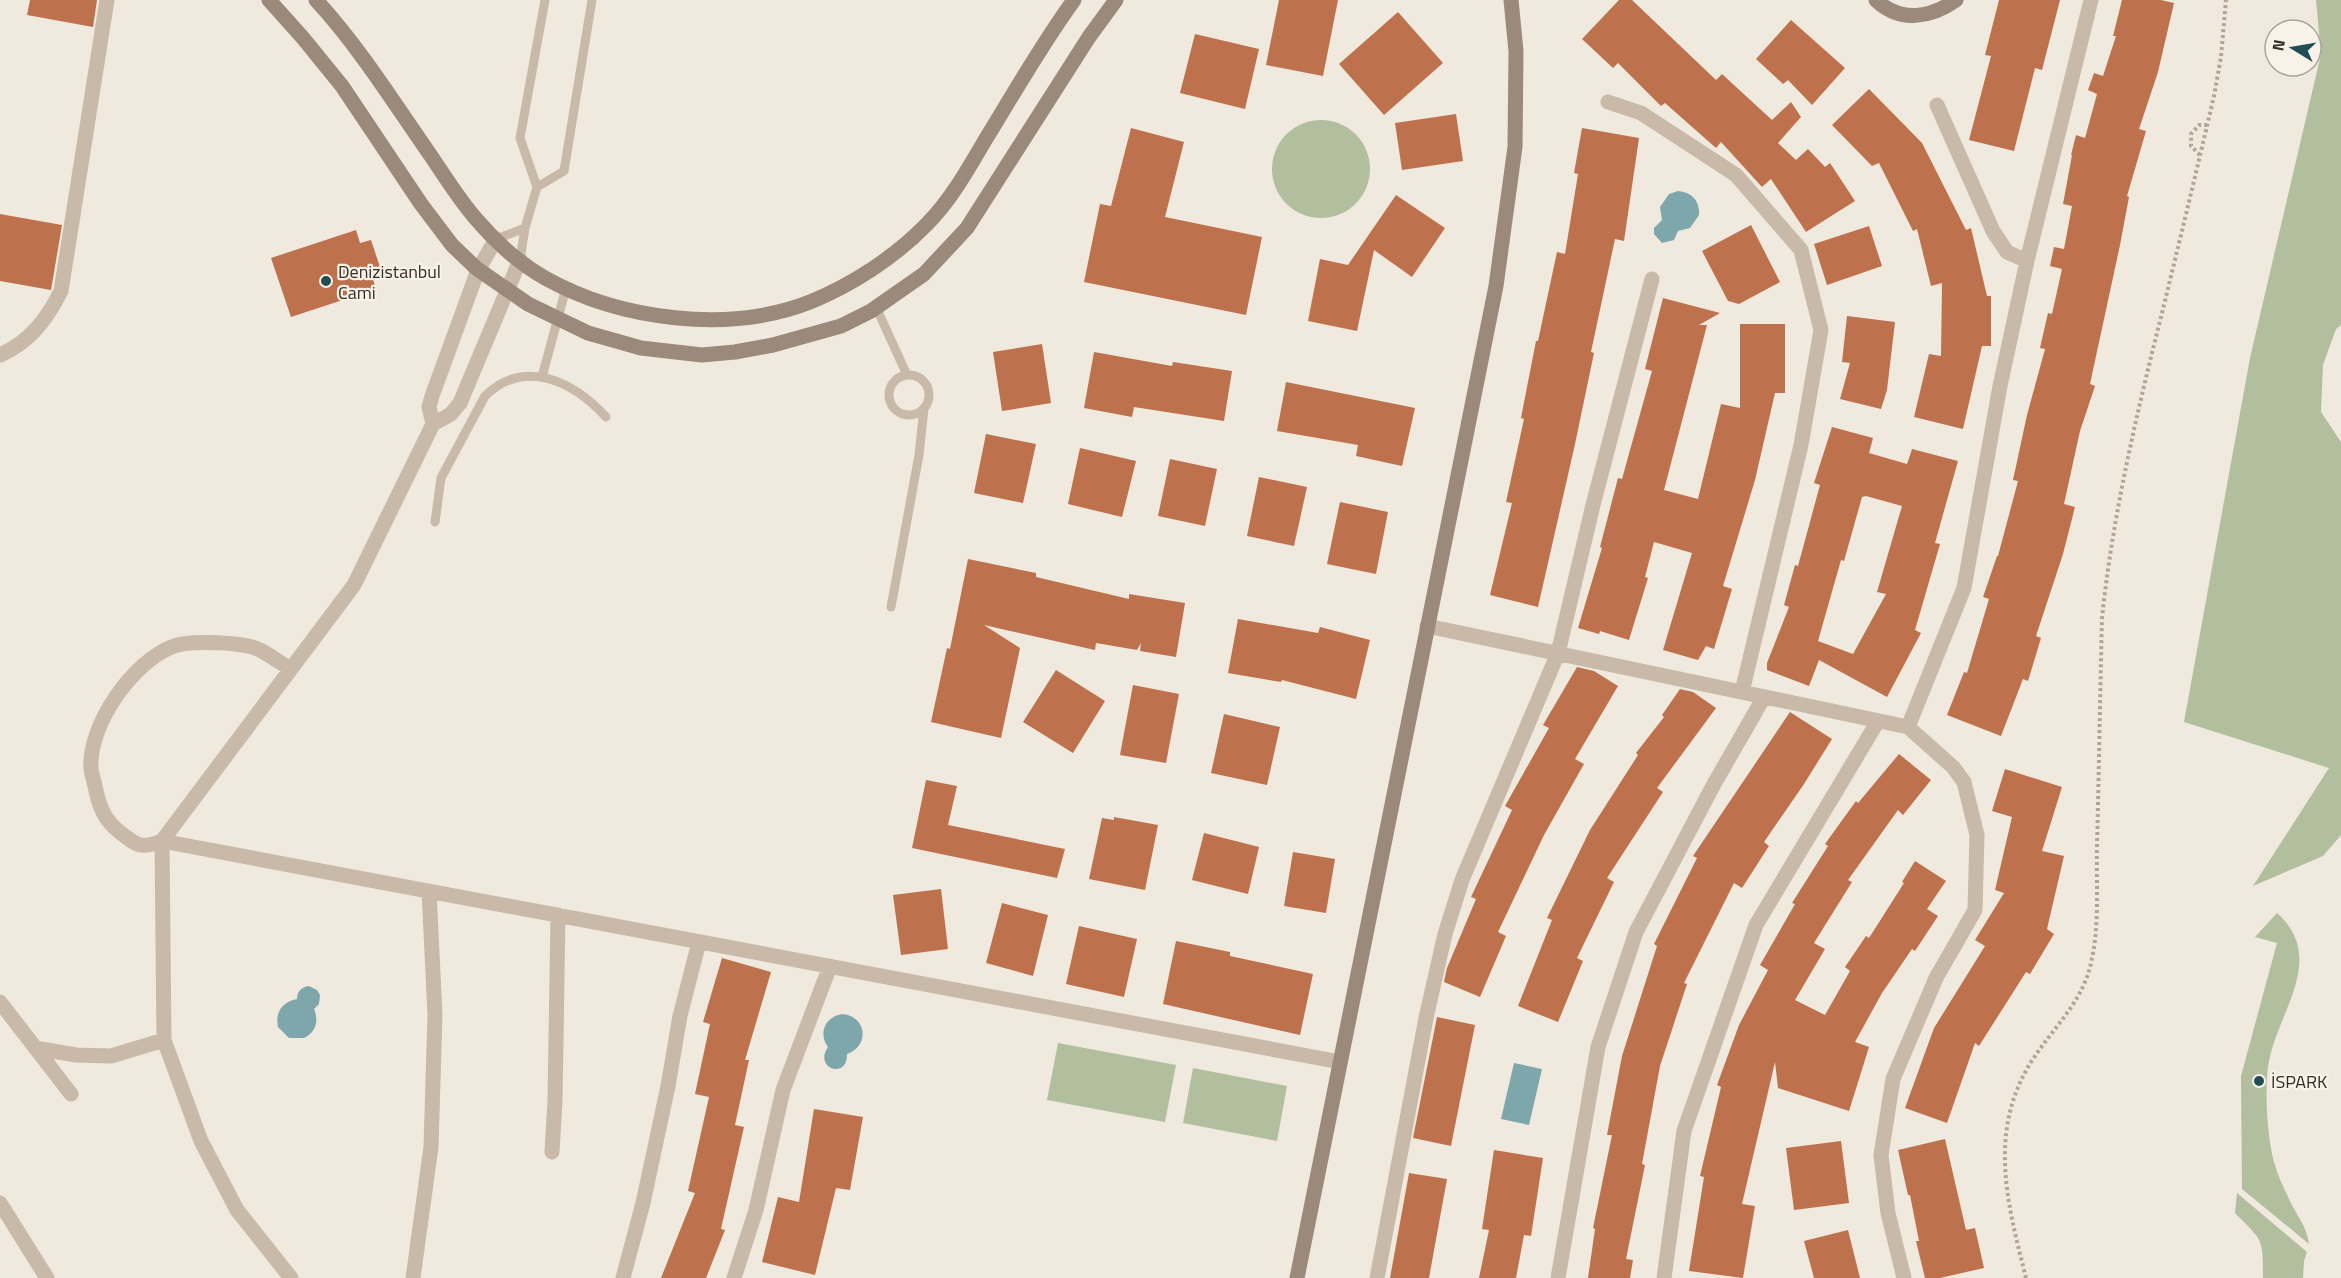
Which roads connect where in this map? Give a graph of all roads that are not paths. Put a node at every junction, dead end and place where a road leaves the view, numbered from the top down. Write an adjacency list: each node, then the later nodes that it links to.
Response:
1 (107, 0): 25 (street)
2 (269, 0): 19 (street)
3 (316, 0): 16 (street)
4 (545, 0): 14 (lane)
5 (592, 0): 14 (lane)
6 (1074, 0): 21 (street)
7 (1116, 0): 23 (street)
8 (1511, 0): 33 (street)
9 (1876, 0): 10 (street)
10 (1956, 0)
11 (2091, 0): 18 (street)
12 (1608, 102): 36 (street)
13 (1937, 105): 18 (street)
14 (537, 187): 15 (lane)
15 (525, 228): 16 (lane); 17 (lane)
16 (496, 239): 17 (street); 19 (street)
17 (520, 260): 21 (street); 22 (street)
18 (2027, 261): 39 (street)
19 (478, 270): 22 (street); 30 (street)
20 (1652, 279): 34 (street)
21 (566, 288): 24 (lane)
22 (507, 290): 24 (street); 30 (street)
23 (876, 307): 24 (street); 26 (lane)
24 (558, 320): 27 (lane)
25 (0, 355)
26 (907, 375): 28 (lane); 28 (lane)
27 (542, 377): 29 (lane); 31 (lane)
28 (924, 408): 32 (lane)
29 (606, 417)
30 (433, 424): 35 (street)
31 (435, 522)
32 (891, 607)
33 (1427, 626): 34 (street); 48 (street)
34 (1558, 653): 36 (street); 58 (street)
35 (291, 669): 40 (street); 40 (street)
36 (1742, 692): 37 (street)
37 (1764, 697): 38 (street); 59 (street)
38 (1878, 721): 39 (street); 60 (street)
39 (1908, 727): 61 (street)
40 (162, 841): 41 (street); 46 (street)
41 (429, 891): 42 (street); 54 (street)
42 (558, 915): 43 (street); 50 (street)
43 (699, 942): 44 (street); 55 (street)
44 (830, 966): 48 (street); 56 (street)
45 (0, 1002): 47 (street)
46 (164, 1040): 47 (street); 53 (street)
47 (35, 1048): 49 (street)
48 (1340, 1062): 57 (street)
49 (71, 1094)
50 (552, 1152)
51 (0, 1203): 52 (street)
52 (46, 1278)
53 (291, 1278)
54 (413, 1278)
55 (623, 1278)
56 (734, 1278)
57 (1297, 1278)
58 (1377, 1278)
59 (1558, 1278)
60 (1664, 1278)
61 (1904, 1278)

